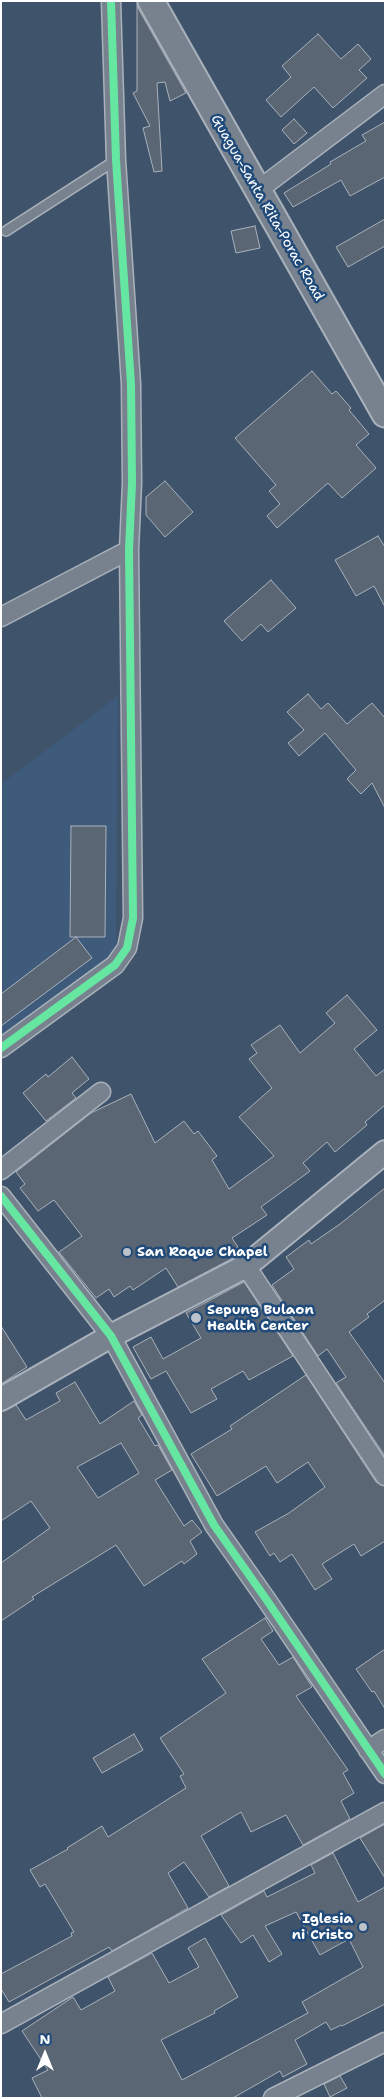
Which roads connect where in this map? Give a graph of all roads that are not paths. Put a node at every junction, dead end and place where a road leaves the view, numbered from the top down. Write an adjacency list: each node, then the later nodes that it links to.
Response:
1 (111, 1): 4 (street)
2 (151, 1): 5 (main road, Guagua-Santa Rita-Porac Road)
3 (385, 94): 5 (street)
4 (116, 160): 6 (lane); 8 (street)
5 (257, 191): 7 (main road, Guagua-Santa Rita-Porac Road)
6 (6, 231)
7 (385, 414)
8 (128, 550): 9 (street); 10 (street)
9 (1, 617)
10 (1, 1048)
11 (101, 1092): 13 (street)
12 (385, 1152): 15 (street)
13 (1, 1170)
14 (1, 1196): 16 (street)
15 (246, 1266): 16 (street); 18 (street)
16 (111, 1336): 17 (street); 20 (street)
17 (1, 1399)
18 (385, 1476)
19 (385, 1739): 20 (street)
20 (368, 1750): 21 (street)
21 (385, 1774)
22 (385, 1812): 23 (street)
23 (1, 2024)
24 (385, 2042): 25 (street)
25 (273, 2098)

